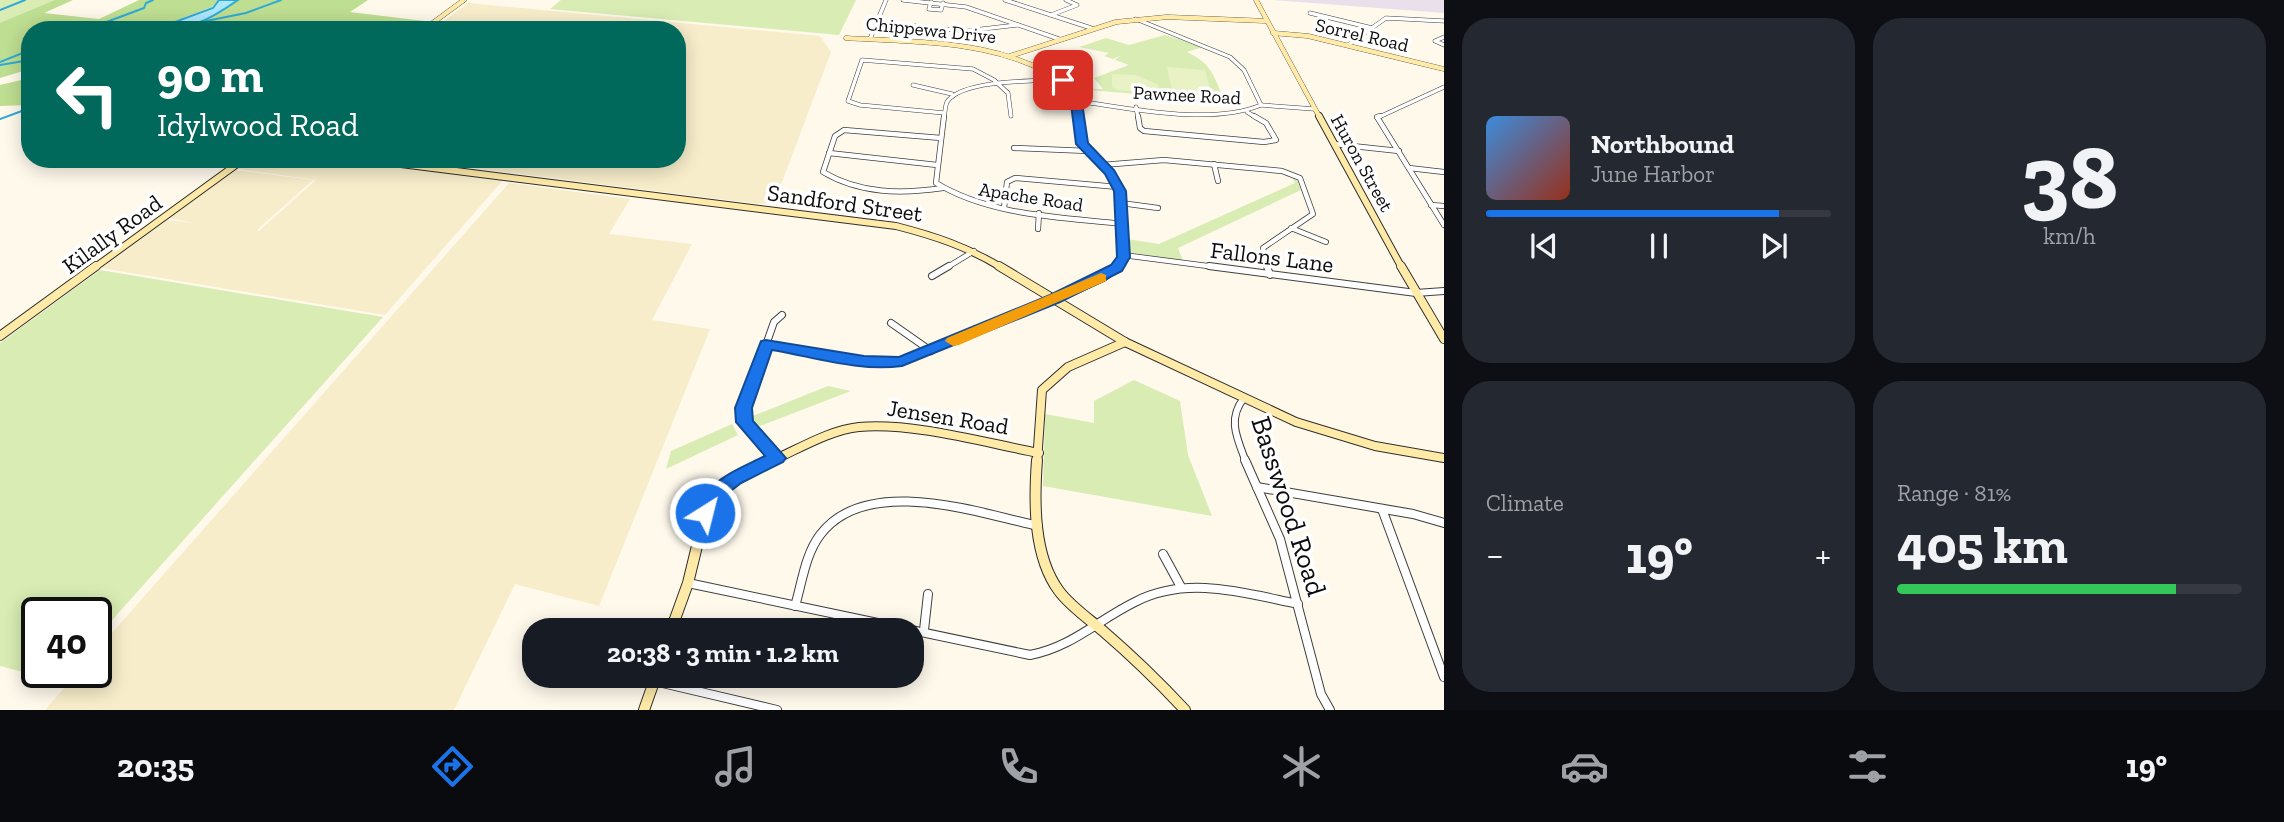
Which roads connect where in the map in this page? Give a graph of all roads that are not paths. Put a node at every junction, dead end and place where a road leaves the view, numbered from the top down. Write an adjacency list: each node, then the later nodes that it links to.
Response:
1 (464, 0): 12 (street)
2 (886, 0): 15 (street)
3 (903, 0): 7 (street)
4 (1005, 0): 10 (street)
5 (1066, 0): 10 (street)
6 (1256, 0): 13 (street, Huron Street)
7 (931, 2): 8 (street); 8 (street)
8 (943, 3): 16 (street)
9 (1310, 13): 18 (street)
10 (1051, 15): 17 (street)
11 (1136, 19): 13 (street); 17 (street); 34 (street, Pawnee Road)
12 (435, 21)
13 (1267, 21): 19 (street, Huron Street)
14 (1444, 21): 18 (street)
15 (876, 22): 16 (street); 23 (street)
16 (1018, 25): 22 (street)
17 (1091, 28): 22 (street)
18 (1371, 28): 25 (street)
19 (1273, 33): 25 (street, Sorrel Road); 36 (street, Huron Street)
20 (1444, 37): 24 (street)
21 (846, 38): 23 (street, Chippewa Drive)
22 (1059, 39): 26 (street)
23 (870, 40): 26 (street, Chippewa Drive)
24 (1444, 45)
25 (1348, 46): 27 (street, Sorrel Road)
26 (1010, 56): 28 (street, Chippewa Drive)
27 (1444, 69)
28 (1063, 80): 30 (street); 33 (street)
29 (913, 85): 32 (street)
30 (997, 85): 32 (street); 38 (street); 39 (street)
31 (1444, 87): 44 (street)
32 (952, 94): 38 (street)
33 (1076, 101): 35 (street, Pawnee Road); 43 (street)
34 (1261, 105): 36 (street); 37 (street, Pawnee Road)
35 (1136, 107): 37 (street, Pawnee Road); 37 (street)
36 (1314, 109): 41 (street, Huron Street)
37 (1247, 112)
38 (944, 113): 40 (street)
39 (1011, 116)
40 (941, 138): 45 (street); 48 (street)
41 (1334, 144): 44 (street); 72 (street, Huron Street)
42 (1014, 148): 43 (street)
43 (1088, 151): 47 (street)
44 (1399, 151): 51 (street)
45 (829, 153): 48 (street); 55 (street)
46 (1214, 164): 47 (street); 53 (street); 64 (street)
47 (1102, 165): 54 (street)
48 (937, 166): 55 (street)
49 (232, 168): 76 (street, Kilally Road)
50 (434, 168): 67 (street, Sandford Street)
51 (1409, 169): 52 (street); 57 (street)
52 (1444, 172)
53 (1219, 181)
54 (1118, 187): 56 (street); 59 (street)
55 (943, 188): 59 (street, Apache Road)
56 (1121, 203): 60 (street); 62 (street)
57 (1431, 205): 58 (street); 63 (street)
58 (1444, 206)
59 (1004, 208): 61 (street, Apache Road)
60 (1158, 208)
61 (1039, 213): 62 (street, Apache Road); 65 (street)
62 (1122, 224): 68 (street)
63 (1444, 225)
64 (1292, 228): 66 (street); 69 (street)
65 (1038, 229)
66 (1326, 242)
67 (974, 251): 70 (street); 73 (street, Sandford Street)
68 (1124, 255): 69 (street, Fallons Lane); 73 (street)
69 (1270, 275): 72 (street, Fallons Lane)
70 (933, 276)
71 (1444, 292): 72 (street, Fallons Lane)
72 (1416, 293): 77 (street, Huron Street)
73 (1055, 299): 78 (street, Sandford Street); 80 (street)
74 (782, 315): 79 (street)
75 (891, 323): 80 (street)
76 (0, 336)
77 (1444, 339)
78 (1125, 342): 81 (street, Sandford Street); 82 (street)
79 (766, 344): 80 (street); 83 (street)
80 (931, 351)
81 (1244, 398): 84 (street, Sandford Street); 85 (street, Basswood Road)
82 (1039, 453): 83 (street, Jensen Road); 88 (street)
83 (777, 458): 90 (street, Jensen Road)
84 (1444, 458)
85 (1258, 487): 86 (street); 93 (street, Basswood Road)
86 (1382, 509): 87 (street); 99 (street)
87 (1444, 523)
88 (1038, 526): 94 (street); 97 (street)
89 (1163, 554): 91 (street)
90 (688, 583): 94 (street); 95 (street, Jensen Road)
91 (1181, 587): 93 (street); 97 (street)
92 (928, 594): 98 (street)
93 (1298, 604): 105 (street, Basswood Road)
94 (795, 606): 96 (street)
95 (675, 618)
96 (860, 618)
97 (1095, 626): 98 (street); 104 (street)
98 (924, 630)
99 (1444, 677)
100 (652, 688): 102 (street)
101 (693, 688): 103 (street)
102 (644, 710)
103 (777, 710)
104 (1185, 710)
105 (1330, 710)

